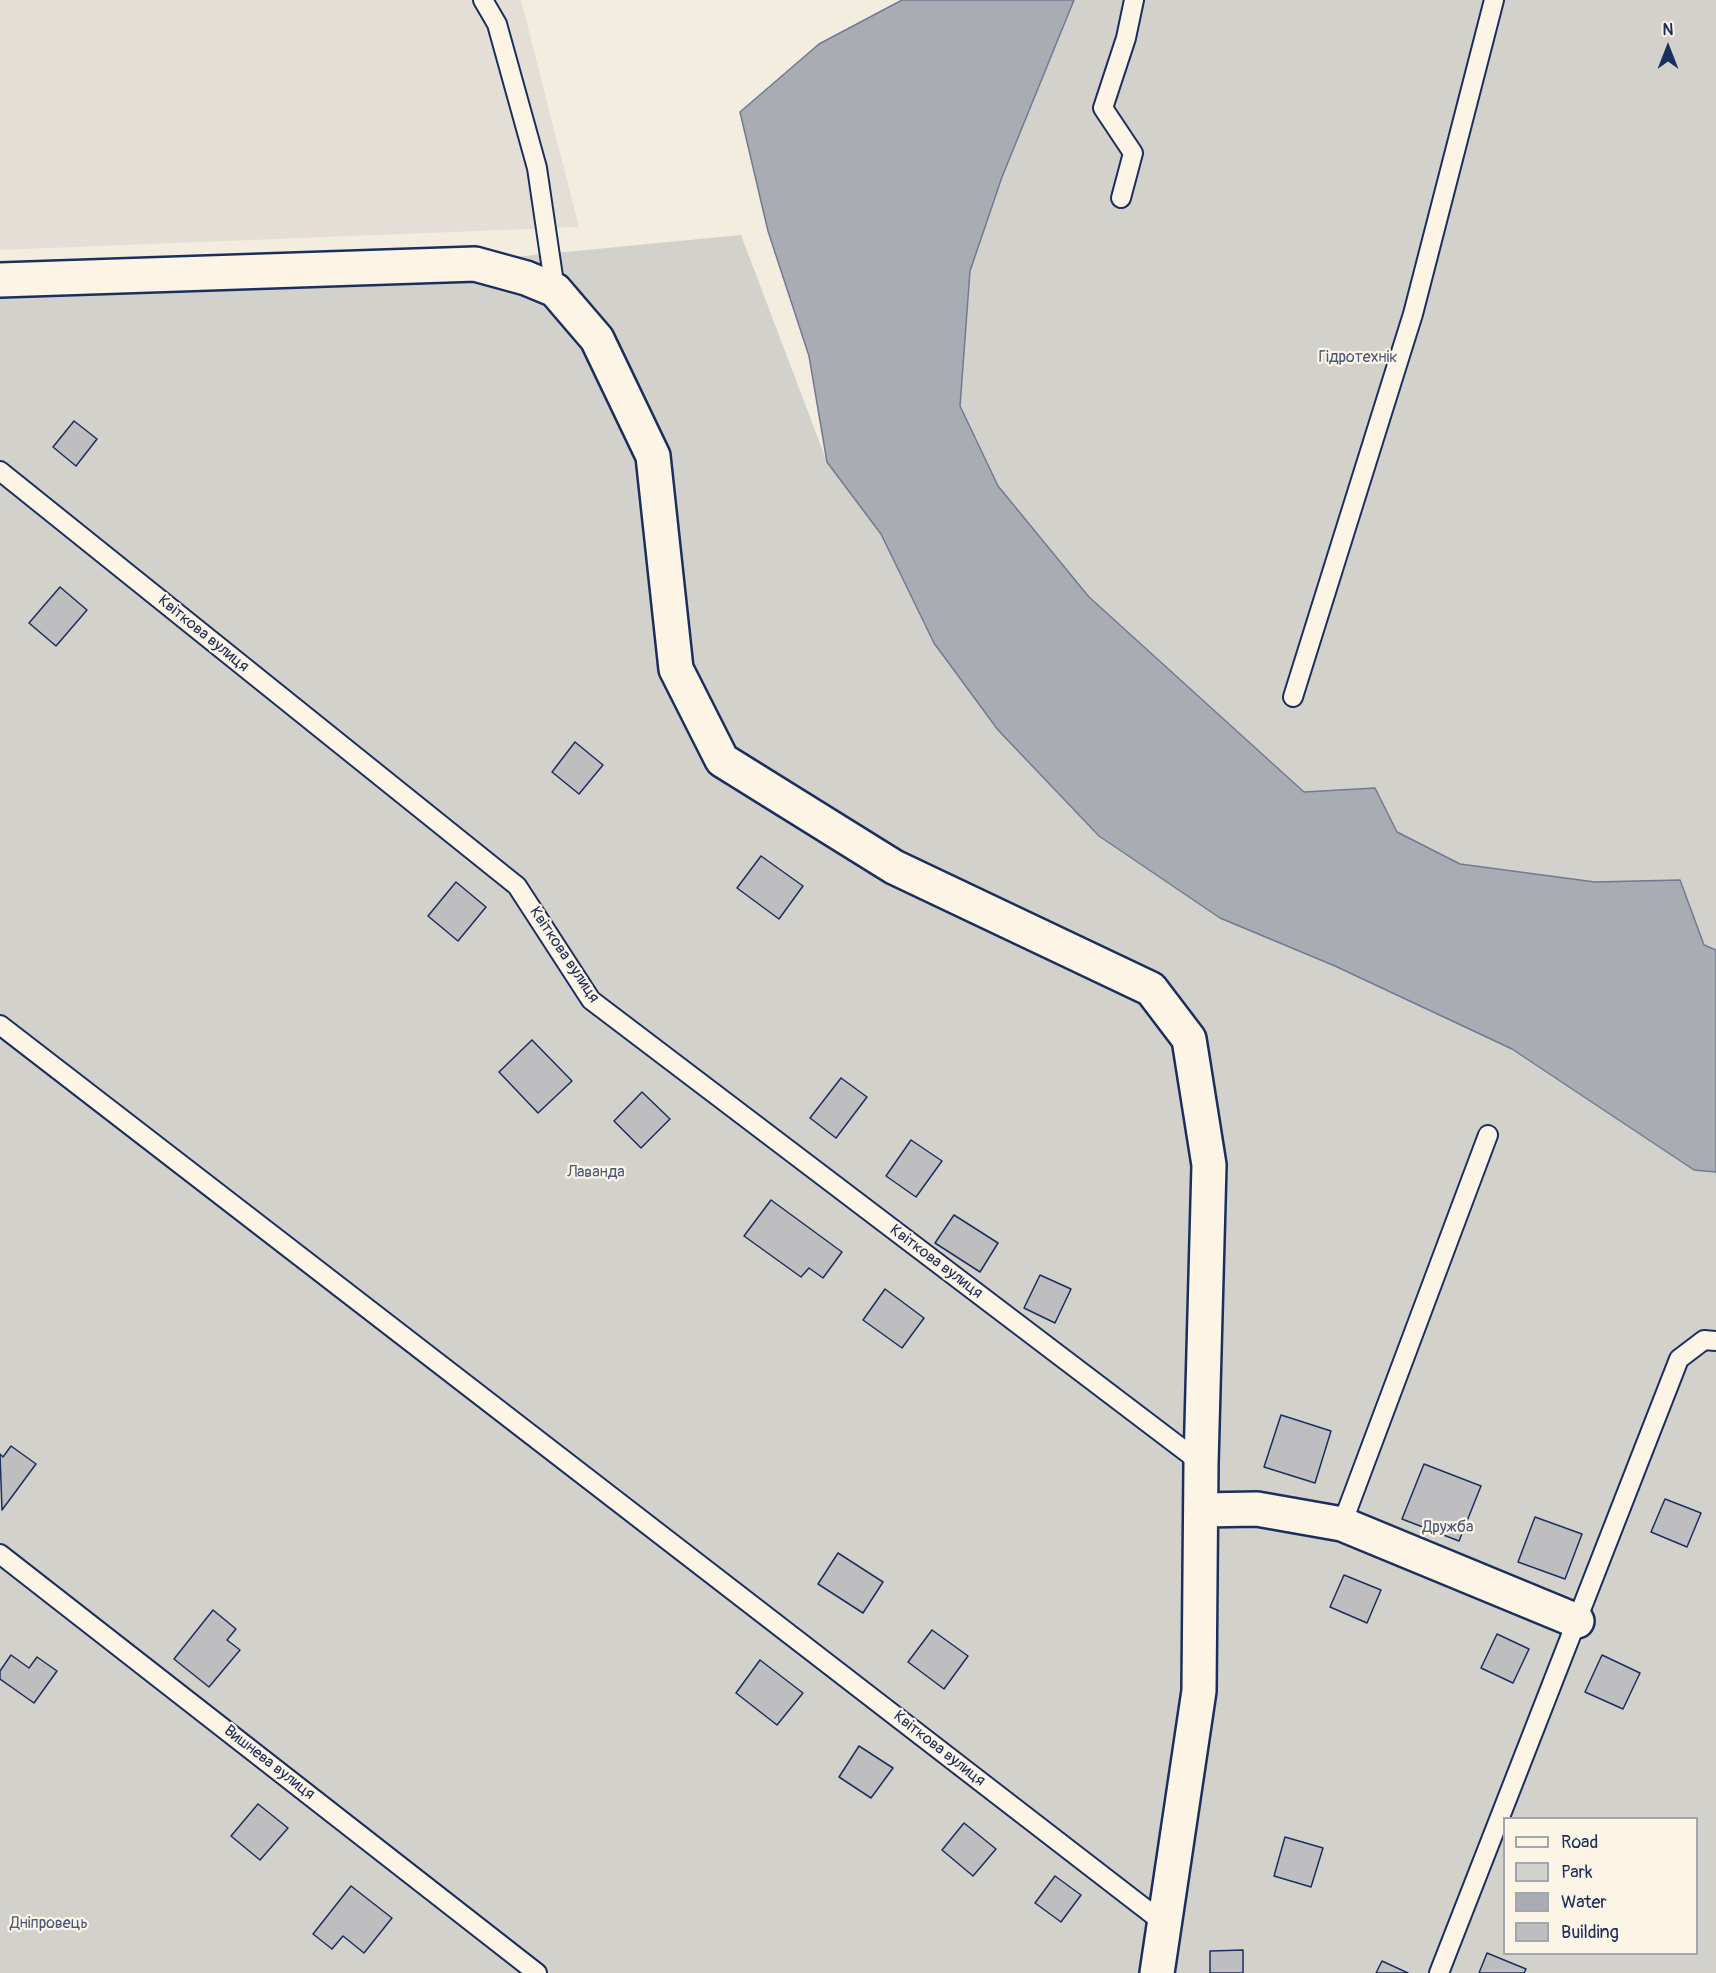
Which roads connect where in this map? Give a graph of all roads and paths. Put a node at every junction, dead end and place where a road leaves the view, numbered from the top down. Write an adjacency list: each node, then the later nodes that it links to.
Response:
1 (483, 0): 6 (lane)
2 (1134, 0): 4 (lane)
3 (1494, 0): 8 (lane)
4 (1121, 198)
5 (0, 280): 6 (street)
6 (555, 290): 12 (street)
7 (0, 471): 12 (lane, Квіткова вулиця)
8 (1293, 697)
9 (0, 1025): 17 (lane, Квіткова вулиця)
10 (1488, 1136): 14 (lane)
11 (1716, 1341): 16 (lane)
12 (1201, 1463): 13 (street)
13 (1201, 1510): 14 (street); 17 (street)
14 (1342, 1524): 16 (street)
15 (0, 1554): 18 (lane, Вишнева вулиця)
16 (1576, 1621): 20 (lane)
17 (1165, 1924): 19 (street)
18 (537, 1973)
19 (1157, 1973)
20 (1438, 1973)

